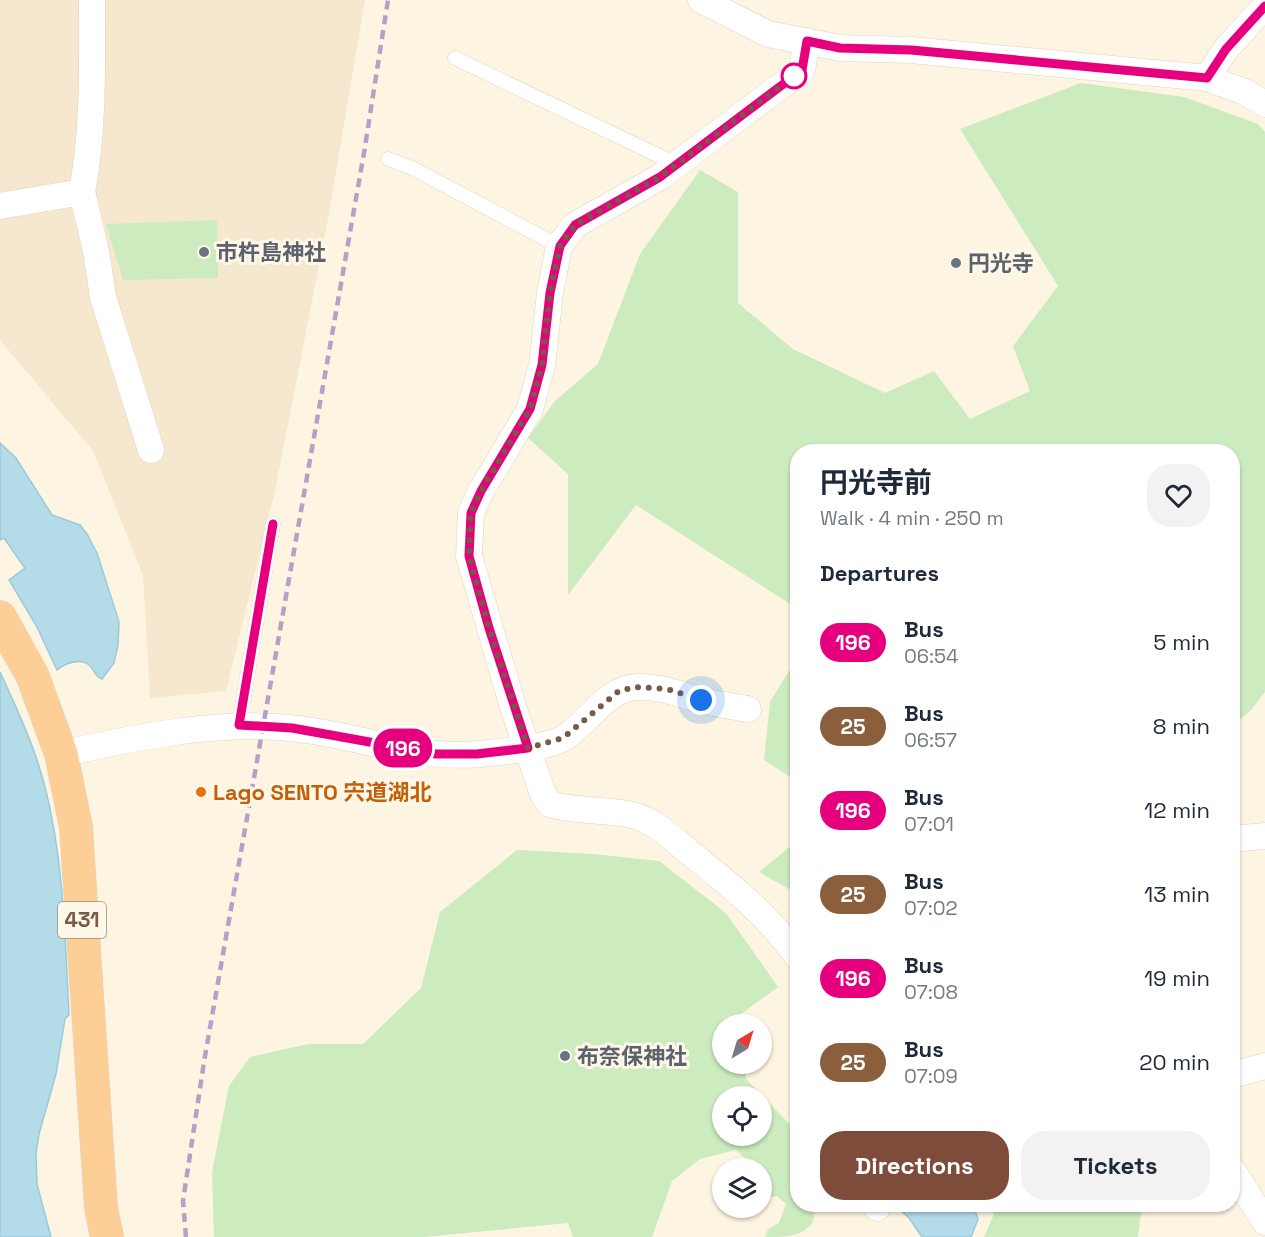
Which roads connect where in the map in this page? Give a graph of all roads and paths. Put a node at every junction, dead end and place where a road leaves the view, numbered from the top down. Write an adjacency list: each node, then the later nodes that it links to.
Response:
1 (92, 0): 10 (street)
2 (701, 0): 4 (street)
3 (1265, 6): 6 (street)
4 (807, 41): 6 (street); 9 (street)
5 (455, 58): 9 (lane)
6 (1207, 78): 7 (street)
7 (1265, 104)
8 (388, 159): 12 (lane)
9 (676, 164): 12 (street)
10 (82, 192): 11 (street); 13 (street)
11 (0, 206)
12 (560, 246): 18 (street)
13 (152, 450)
14 (273, 524): 17 (lane)
15 (0, 617): 19 (highway, 431)
16 (748, 709): 18 (street)
17 (239, 725): 18 (street); 19 (street)
18 (528, 748): 22 (street)
19 (61, 754): 27 (highway, 431)
20 (1265, 836): 21 (street)
21 (1240, 838)
22 (790, 946)
23 (1265, 1066): 24 (street)
24 (1240, 1073)
25 (1240, 1182): 26 (street)
26 (1265, 1222)
27 (107, 1237)

